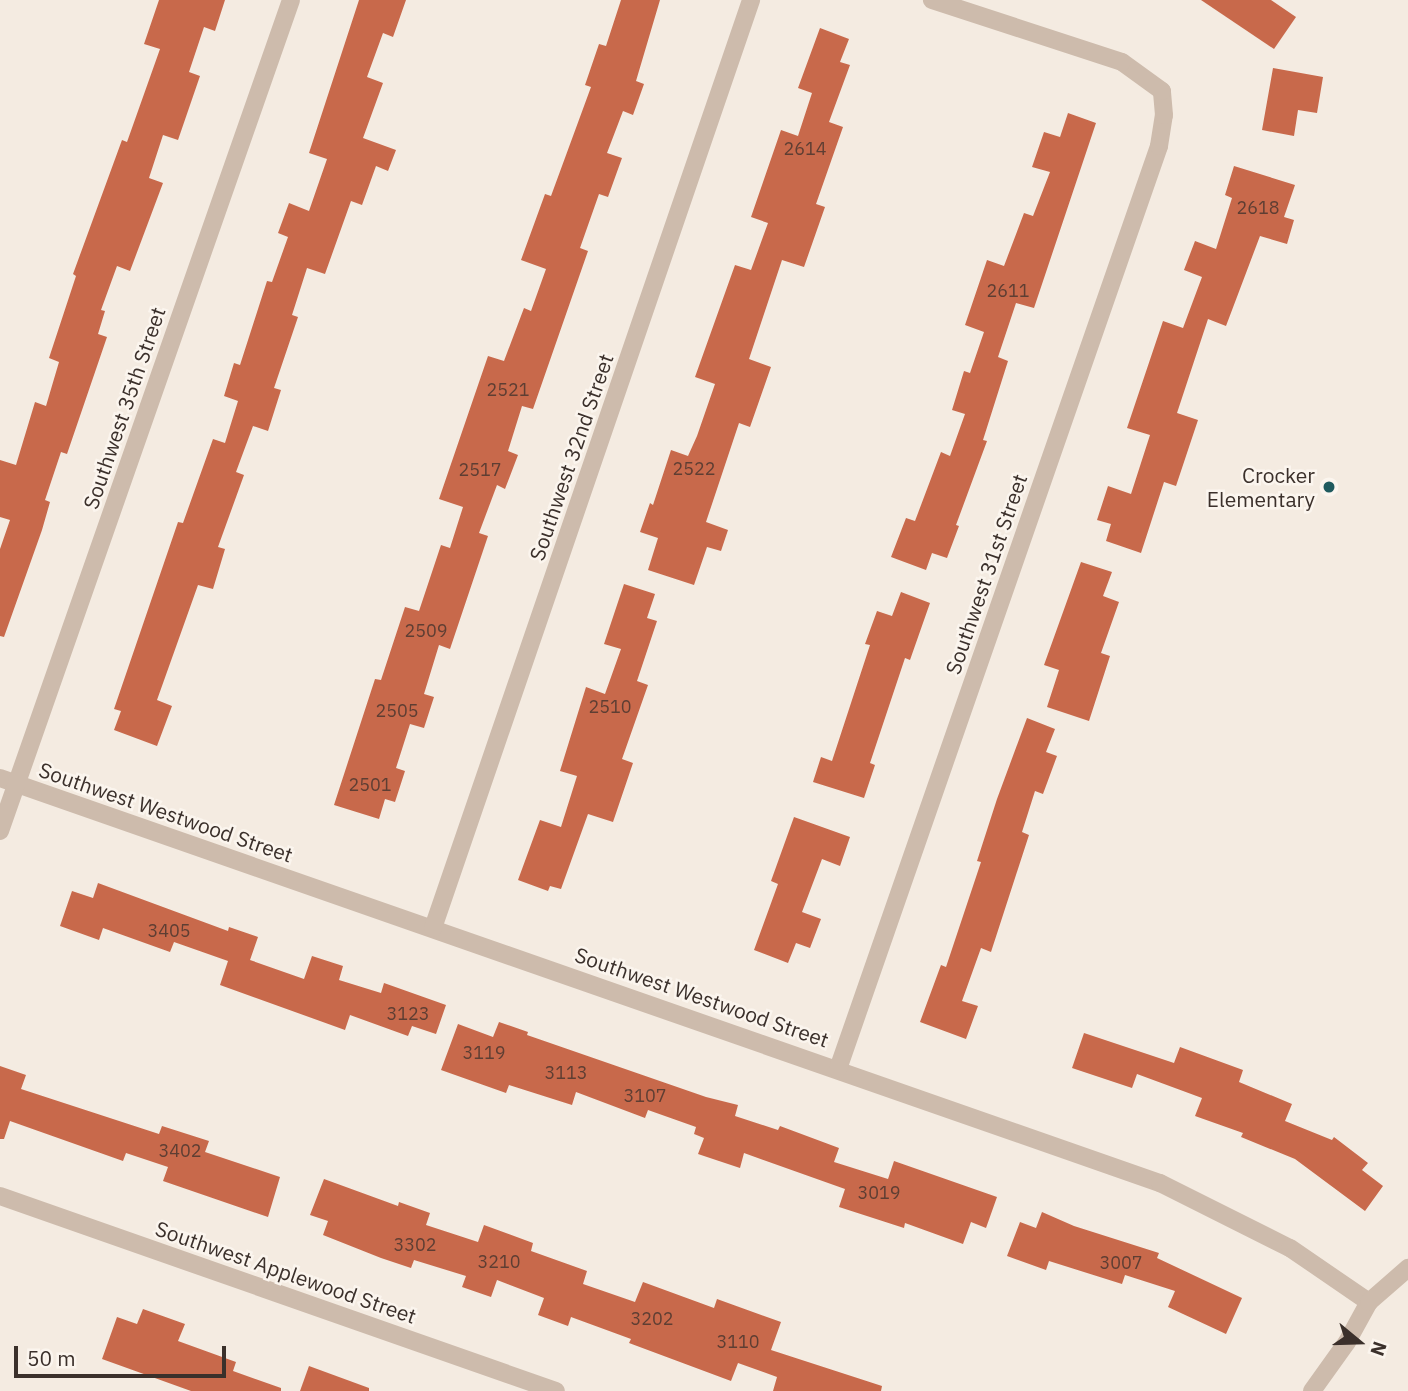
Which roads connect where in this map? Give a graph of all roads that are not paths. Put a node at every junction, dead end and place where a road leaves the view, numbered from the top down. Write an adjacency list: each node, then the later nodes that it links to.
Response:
1 (291, 0): 4 (street, Southwest 35th Street)
2 (751, 0): 6 (street, Southwest 32nd Street)
3 (932, 0): 7 (street, Southwest 31st Street)
4 (8, 781): 5 (street, Southwest 35th Street); 6 (street, Southwest Westwood Street)
5 (0, 831)
6 (433, 928): 7 (street, Southwest Westwood Street)
7 (838, 1069): 10 (street, Southwest Westwood Street)
8 (0, 1196): 11 (street, Southwest Applewood Street)
9 (1408, 1268): 10 (street)
10 (1369, 1302): 12 (street)
11 (556, 1391)
12 (1312, 1391)

